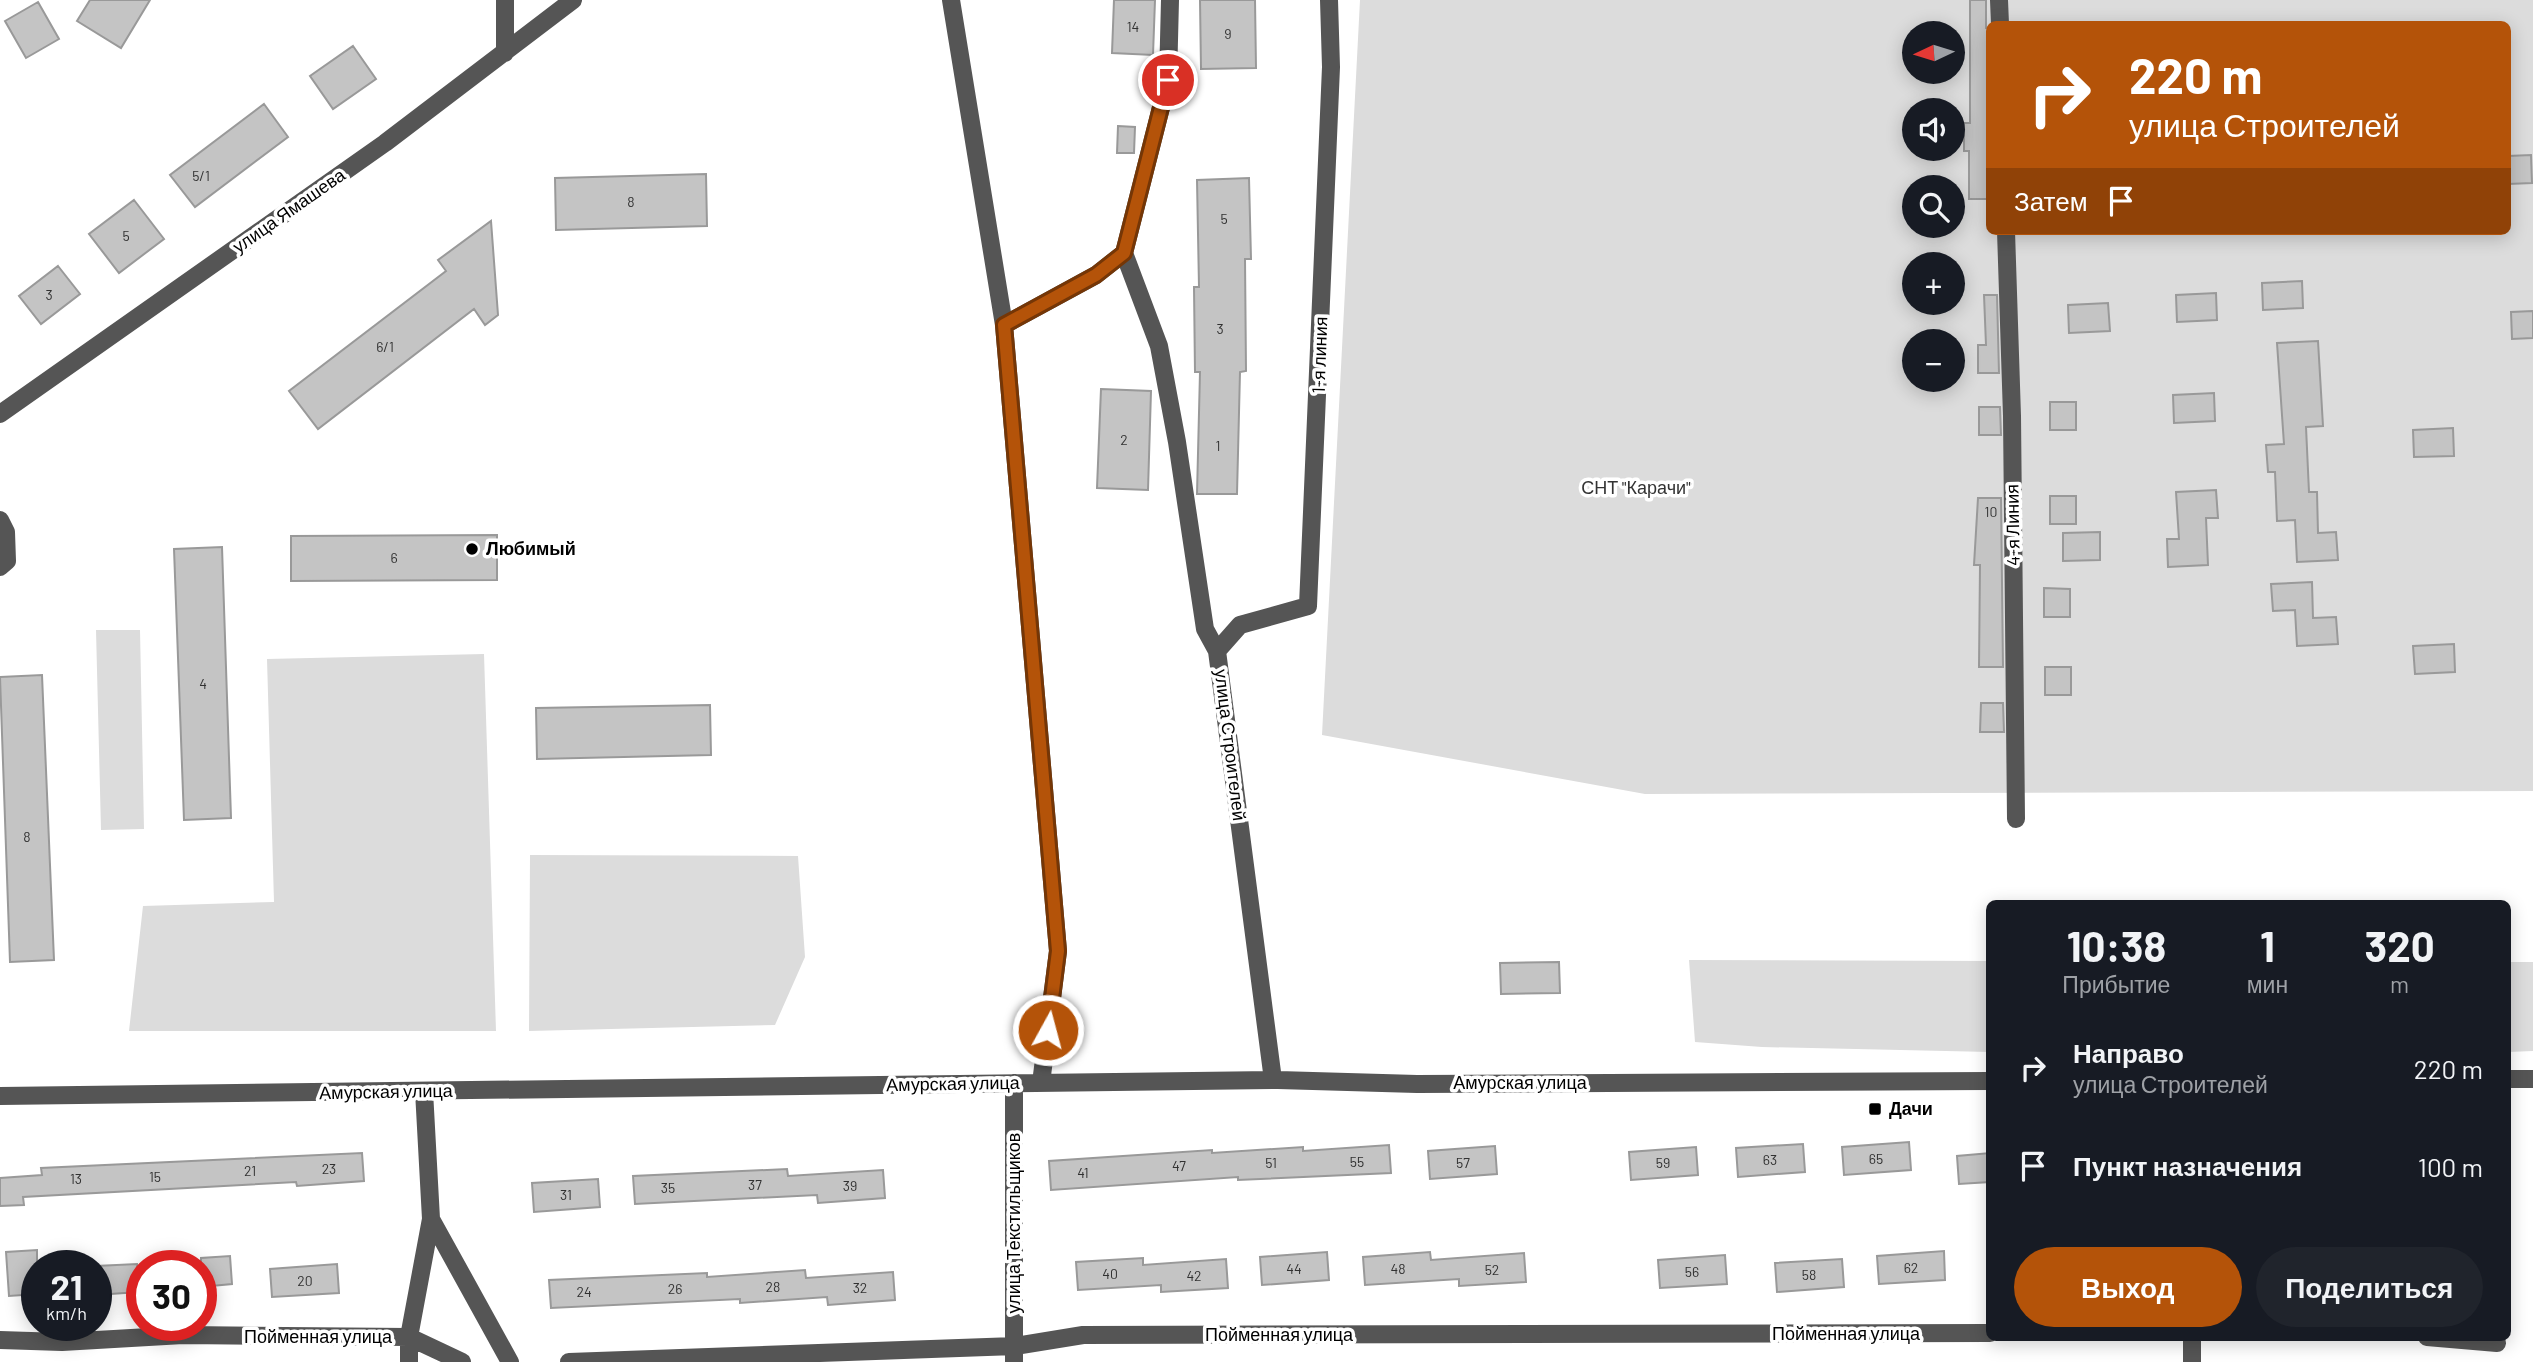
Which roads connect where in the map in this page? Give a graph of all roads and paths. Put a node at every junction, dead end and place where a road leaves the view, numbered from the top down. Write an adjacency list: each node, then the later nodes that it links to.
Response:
1 (505, 0): 8 (street)
2 (573, 0): 8 (street, улица Ямашева)
3 (951, 0): 11 (street)
4 (1170, 0): 10 (street)
5 (1329, 0): 15 (street, 1-я линия)
6 (1999, 0): 7 (street)
7 (2000, 21)
8 (505, 52): 12 (street, улица Ямашева)
9 (2006, 235): 16 (street, 4-я Линия)
10 (1124, 253): 11 (street); 15 (street, улица Строителей)
11 (1004, 325): 22 (street)
12 (0, 414)
13 (0, 520): 14 (street)
14 (4, 564)
15 (1217, 651): 19 (street, улица Строителей)
16 (2016, 819)
17 (2511, 1079): 18 (street)
18 (2533, 1079)
19 (1273, 1080): 20 (street, Амурская улица); 22 (street, Амурская улица)
20 (1986, 1080)
21 (1014, 1083): 22 (street, Амурская улица); 23 (street, Амурская улица); 32 (street, улица Текстильщиков)
22 (1041, 1083)
23 (424, 1091): 24 (street, Амурская улица); 25 (street)
24 (0, 1096)
25 (431, 1219): 27 (street); 35 (street)
26 (1986, 1333): 32 (street, Пойменная улица)
27 (409, 1337): 28 (street, Пойменная улица); 33 (street); 34 (street, Пойменная улица)
28 (0, 1340)
29 (2192, 1341): 37 (street)
30 (2474, 1341): 31 (street)
31 (2497, 1343)
32 (1014, 1354): 36 (street, Пойменная улица)
33 (409, 1362)
34 (462, 1362)
35 (510, 1362)
36 (569, 1362)
37 (2192, 1362)

